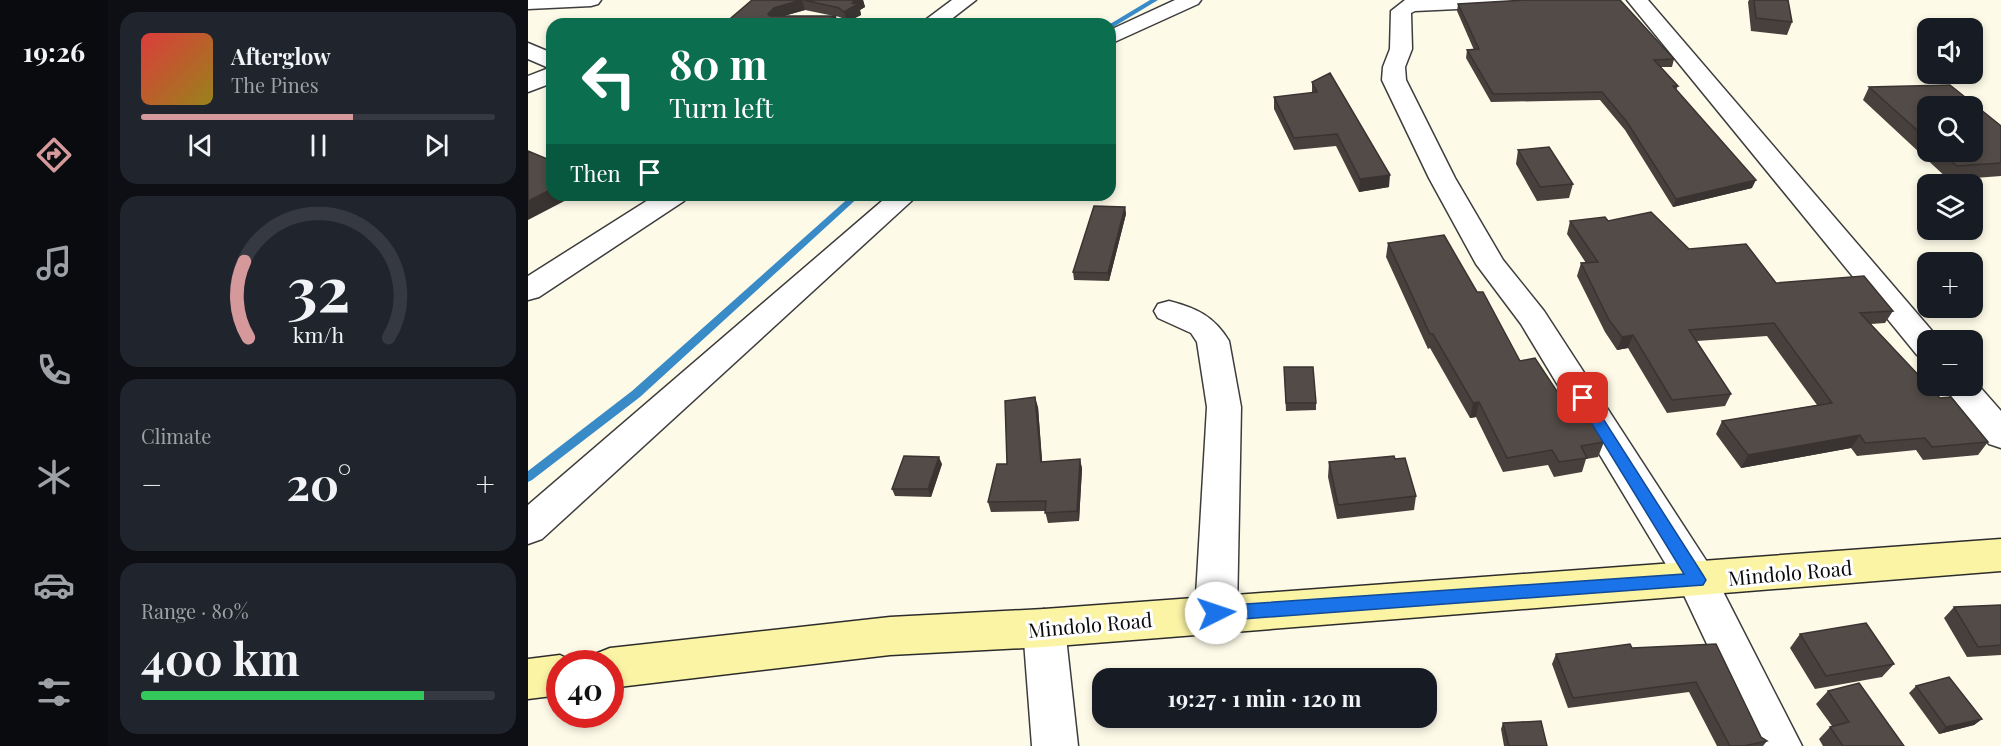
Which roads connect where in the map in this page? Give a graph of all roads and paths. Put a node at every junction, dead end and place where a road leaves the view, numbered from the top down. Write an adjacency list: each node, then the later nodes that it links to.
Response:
1 (591, 0): 6 (street)
2 (966, 0): 7 (street)
3 (1191, 0): 8 (street)
4 (1521, 0): 22 (street)
5 (1637, 0): 17 (street)
6 (528, 3)
7 (940, 18)
8 (1116, 35)
9 (528, 50): 10 (street)
10 (546, 59)
11 (546, 77): 12 (street)
12 (528, 85)
13 (665, 201): 15 (street)
14 (898, 201): 20 (street)
15 (528, 290)
16 (1169, 310): 23 (street)
17 (1917, 334)
18 (1968, 396): 19 (street)
19 (2001, 435)
20 (528, 528)
21 (2001, 555): 22 (street, Mindolo Road)
22 (1697, 580): 23 (street, Mindolo Road); 29 (street)
23 (1216, 613): 24 (street, Mindolo Road)
24 (1044, 628): 25 (street, Mindolo Road); 28 (street)
25 (624, 666)
26 (546, 677): 27 (street)
27 (528, 679)
28 (1055, 746)
29 (1779, 746)

